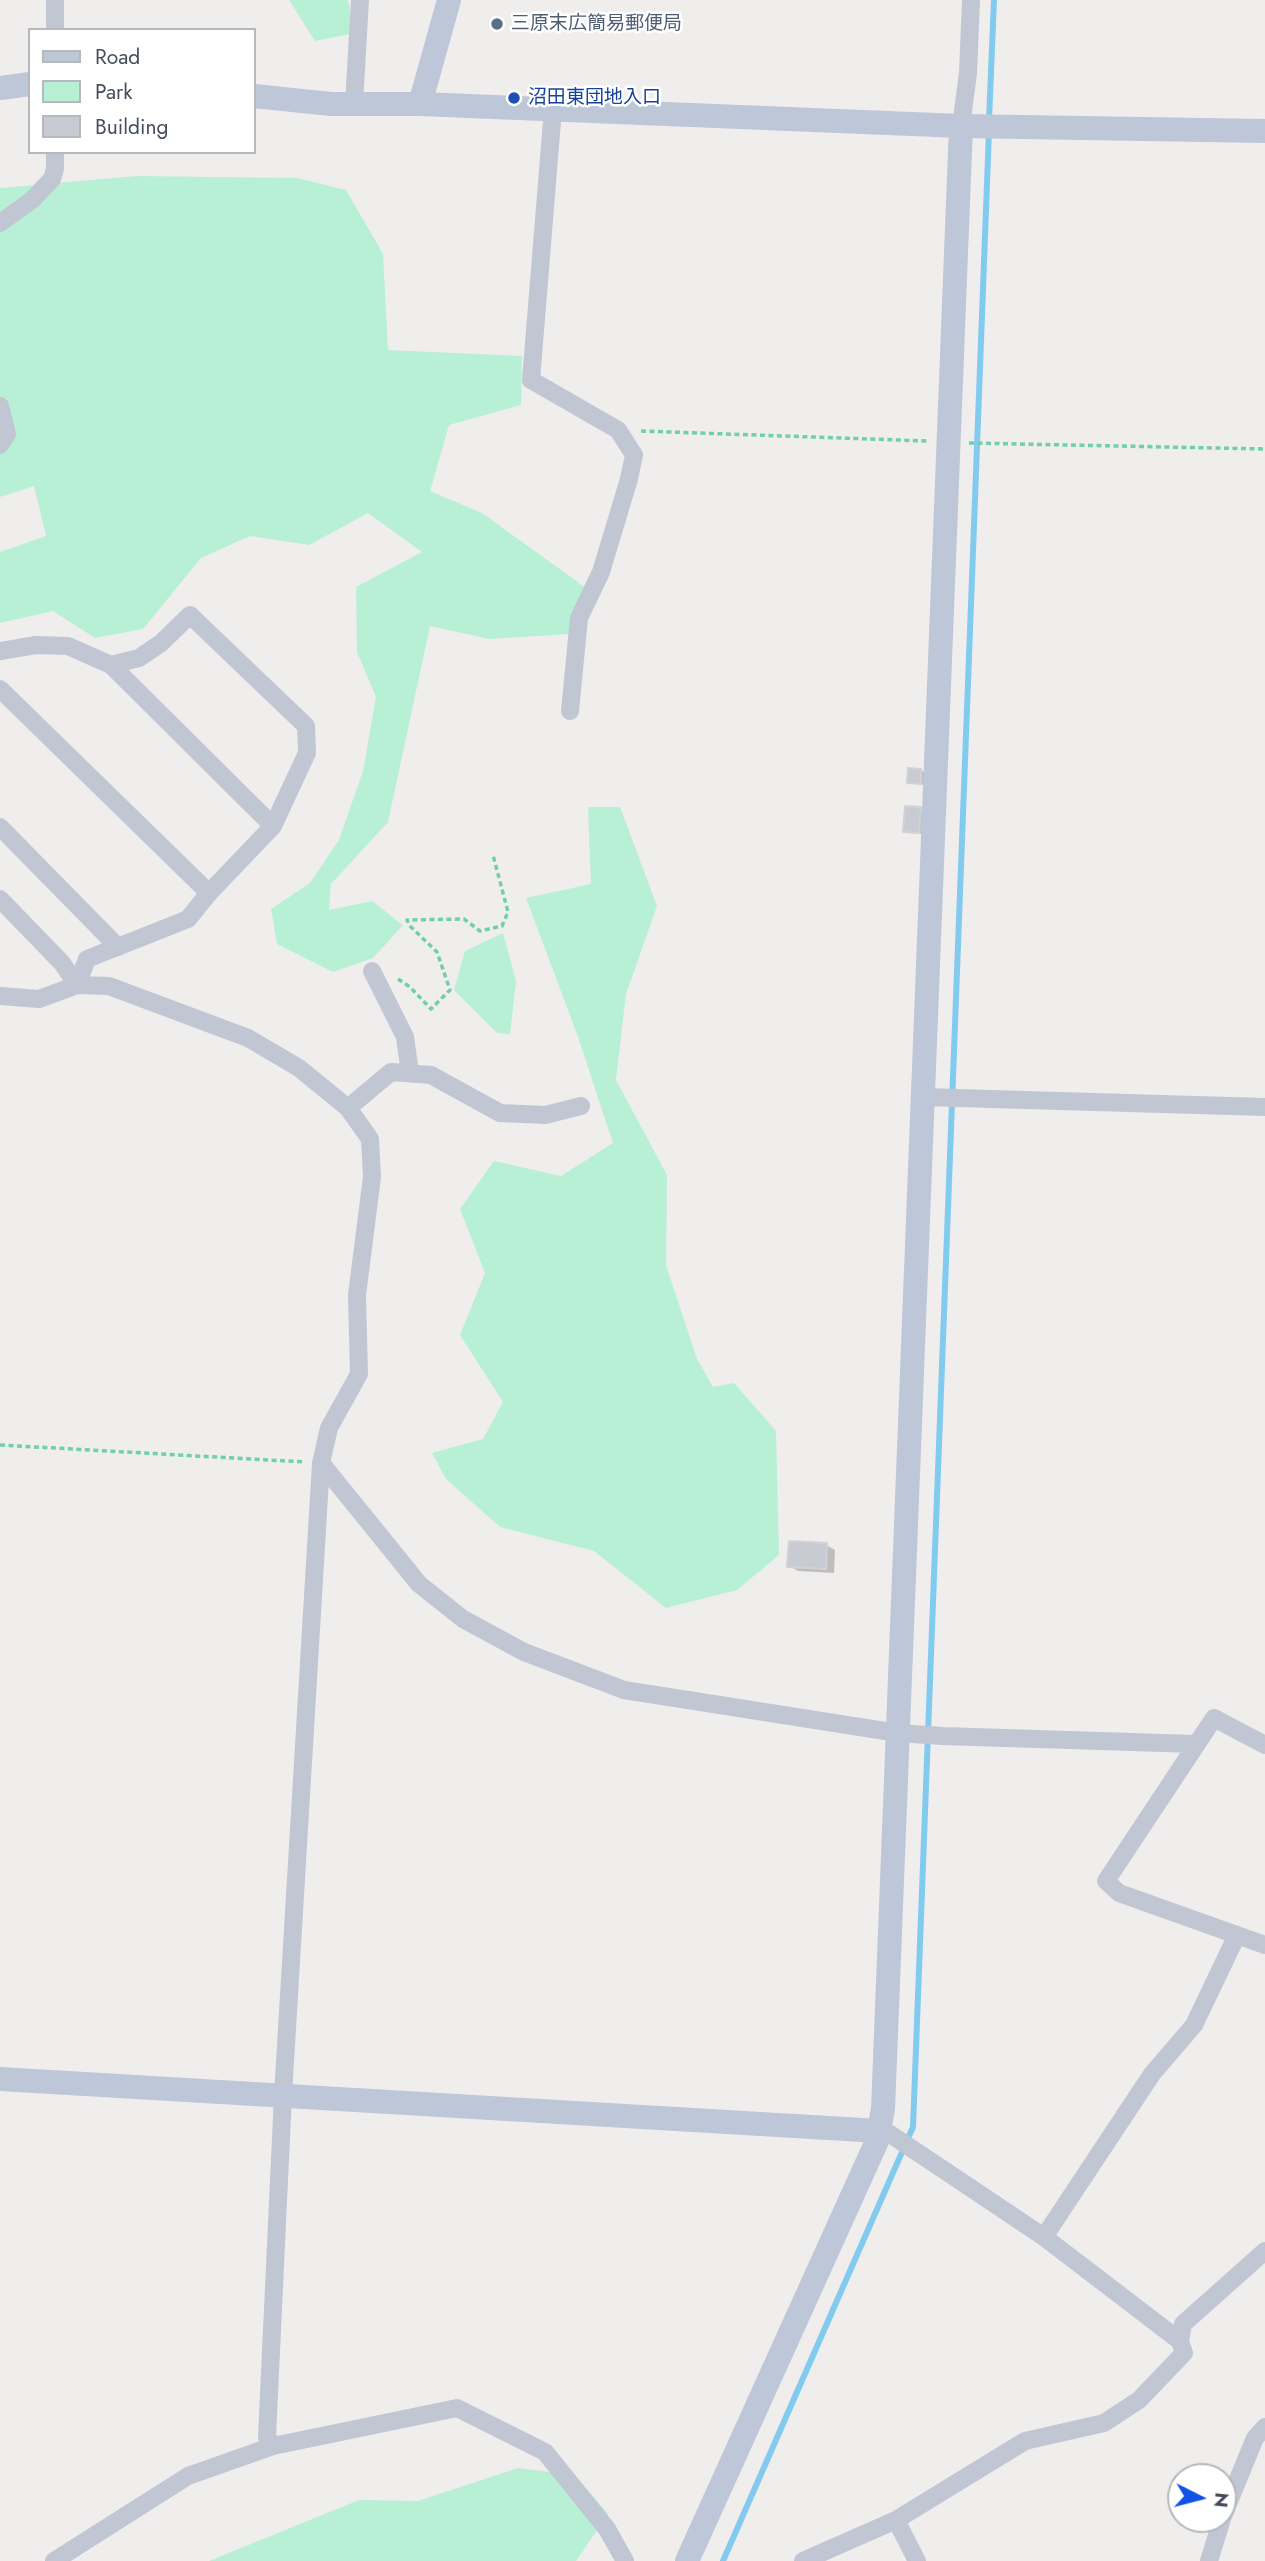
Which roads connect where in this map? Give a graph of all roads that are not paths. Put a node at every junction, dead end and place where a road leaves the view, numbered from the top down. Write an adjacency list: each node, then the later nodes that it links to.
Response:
1 (55, 0): 5 (street)
2 (360, 0): 9 (street)
3 (449, 0): 10 (street)
4 (971, 0): 12 (street)
5 (55, 28)
6 (28, 84): 7 (street)
7 (0, 88)
8 (256, 96): 9 (street)
9 (354, 104): 10 (street)
10 (420, 104): 11 (street)
11 (553, 109): 12 (street); 21 (street)
12 (961, 126): 13 (street); 31 (street)
13 (1265, 131)
14 (55, 154): 15 (street)
15 (0, 223)
16 (0, 406): 17 (street)
17 (0, 445)
18 (0, 651): 19 (street)
19 (111, 665): 22 (street); 22 (street)
20 (0, 689): 24 (street)
21 (570, 711)
22 (273, 826): 24 (street)
23 (0, 827): 26 (street)
24 (209, 893): 26 (street)
25 (0, 899): 28 (street)
26 (118, 947): 28 (street)
27 (372, 971): 30 (street)
28 (78, 985): 29 (street); 34 (street)
29 (0, 996)
30 (410, 1073): 32 (street); 34 (street)
31 (923, 1097): 33 (street); 36 (street)
32 (580, 1106)
33 (1265, 1107)
34 (348, 1108): 35 (street)
35 (321, 1462): 36 (street); 42 (street)
36 (898, 1733): 37 (street); 43 (street)
37 (1195, 1744): 38 (street); 39 (street)
38 (1265, 1745)
39 (1237, 1935): 40 (street); 44 (street)
40 (1265, 1945)
41 (0, 2080): 42 (street)
42 (283, 2095): 43 (street); 48 (street)
43 (884, 2133): 44 (street); 54 (street)
44 (1044, 2237): 46 (street)
45 (1265, 2251): 46 (street)
46 (1180, 2341): 50 (street)
47 (1265, 2427): 49 (street)
48 (273, 2446): 52 (street); 53 (street)
49 (1237, 2481)
50 (895, 2520): 55 (street); 56 (street)
51 (1217, 2533): 57 (street)
52 (54, 2561)
53 (625, 2561)
54 (687, 2561)
55 (803, 2561)
56 (917, 2561)
57 (1209, 2561)

